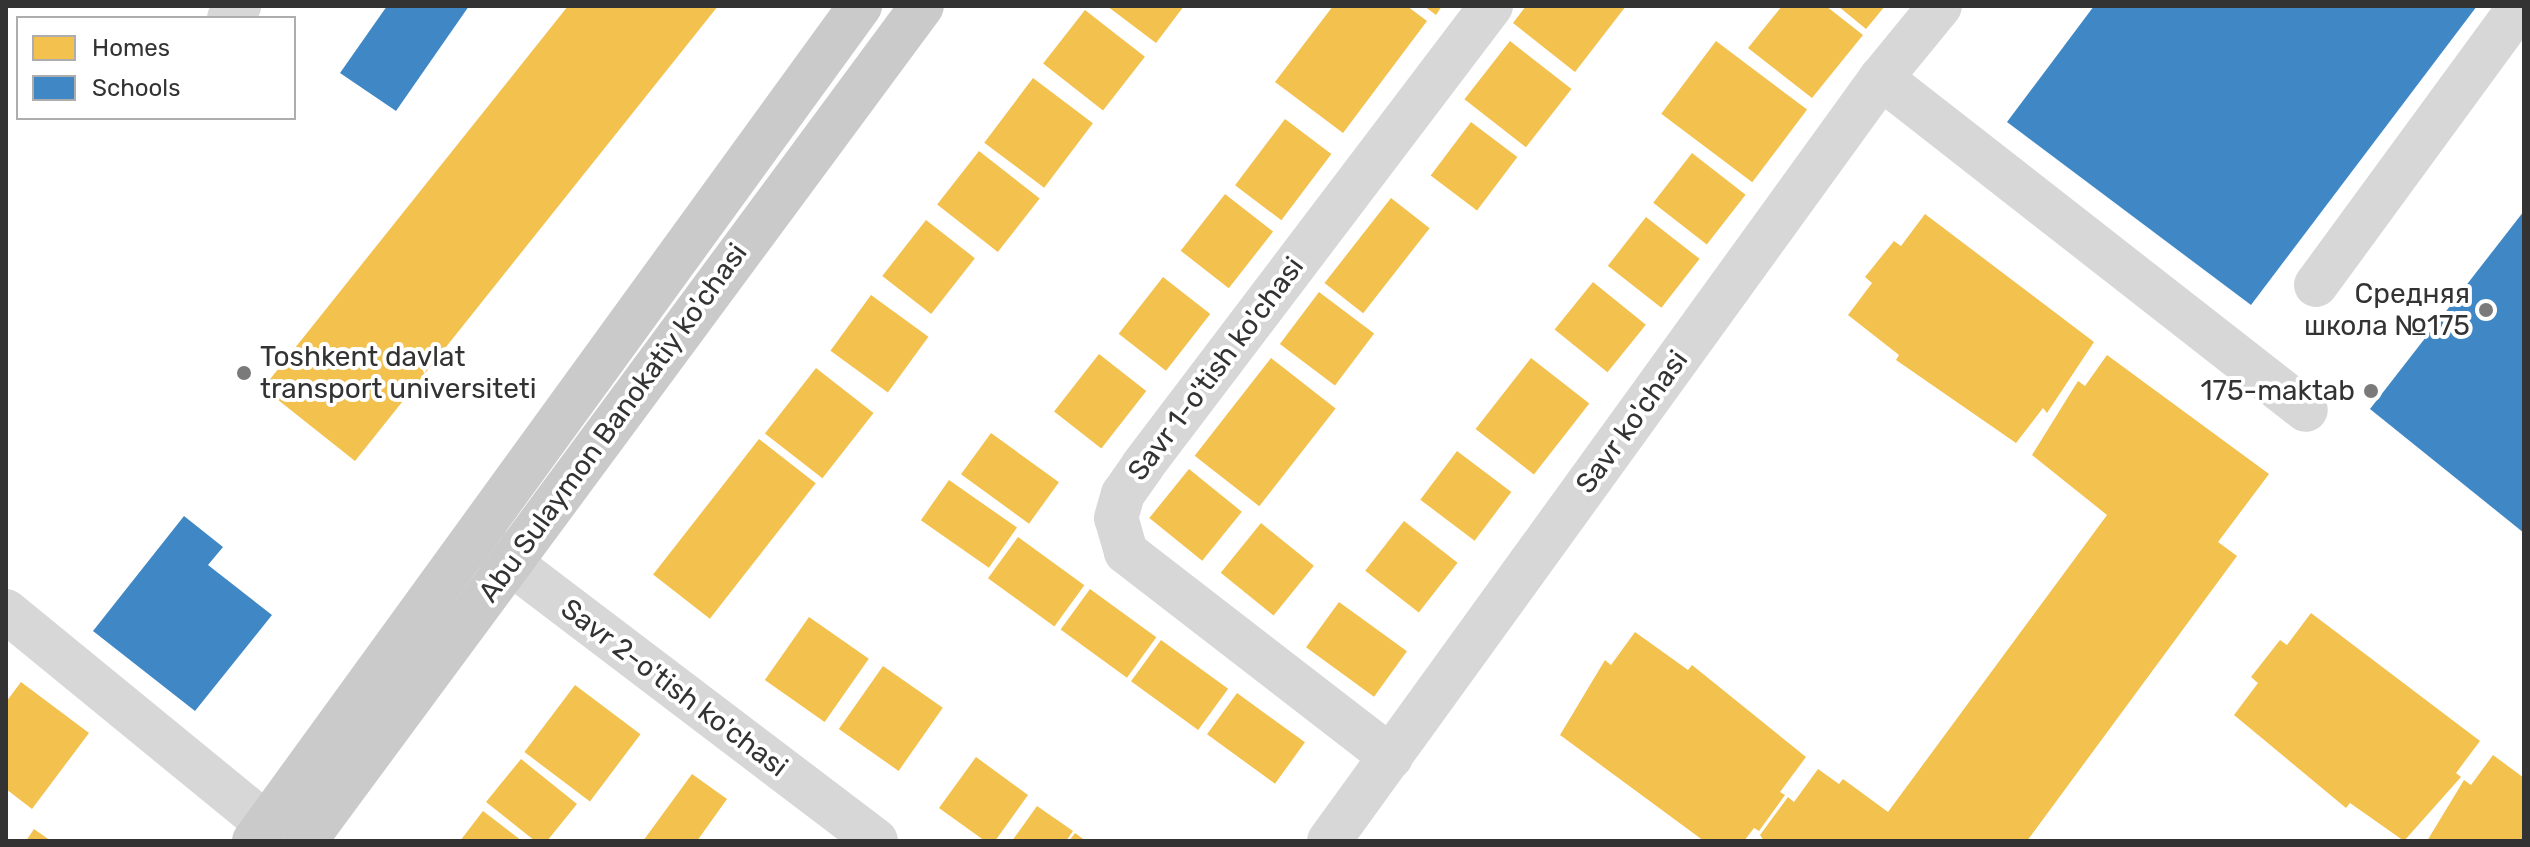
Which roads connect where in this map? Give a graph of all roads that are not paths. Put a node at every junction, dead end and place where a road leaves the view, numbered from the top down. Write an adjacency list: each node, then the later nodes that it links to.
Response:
1 (860, 6): 9 (main road, Abu Sulaymon Banokatiy ko'chasi)
2 (922, 6): 10 (main road, Abu Sulaymon Banokatiy ko'chasi)
3 (1491, 6): 12 (street, Savr 1-o'tish ko'chasi)
4 (1940, 6): 6 (street, Savr ko'chasi)
5 (2520, 6): 7 (street)
6 (1881, 78): 8 (street); 12 (street, Savr ko'chasi)
7 (2316, 285)
8 (2306, 410)
9 (473, 535): 10 (street, Savr 2-o'tish ko'chasi); 13 (main road, Abu Sulaymon Banokatiy ko'chasi)
10 (510, 563): 13 (main road, Abu Sulaymon Banokatiy ko'chasi); 14 (street, Savr 2-o'tish ko'chasi)
11 (6, 611): 13 (street)
12 (1391, 757): 15 (street, Savr ko'chasi)
13 (275, 835)
14 (876, 841)
15 (1329, 841)

